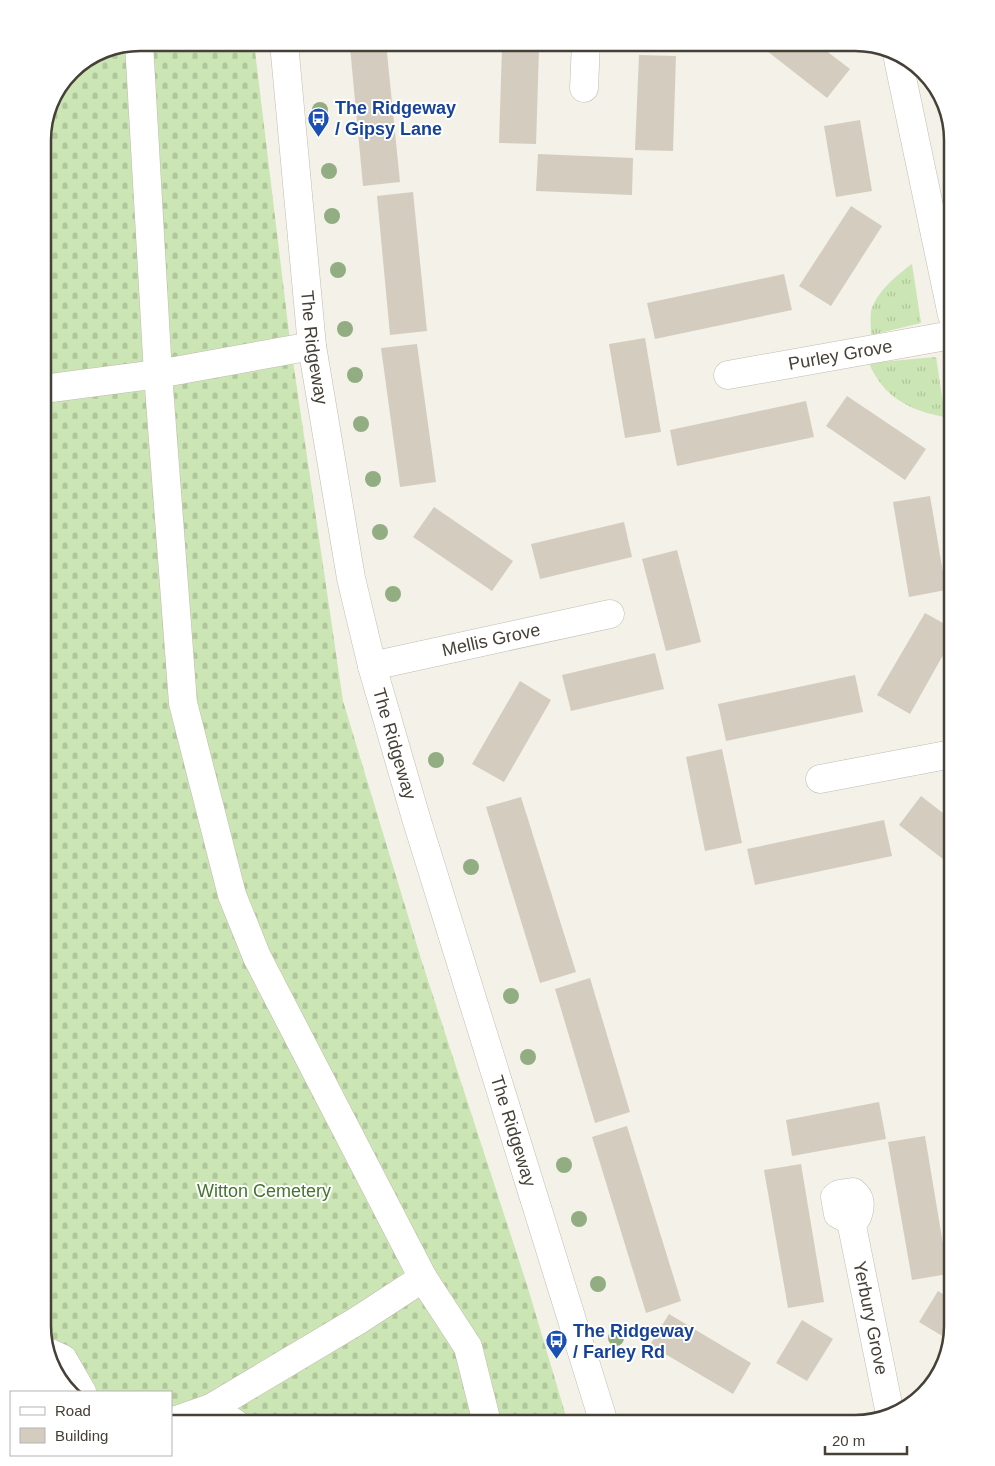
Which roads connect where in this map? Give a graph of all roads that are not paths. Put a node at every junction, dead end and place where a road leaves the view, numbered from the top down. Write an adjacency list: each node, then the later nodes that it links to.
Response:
1 (139, 51): 9 (street)
2 (285, 51): 8 (street, The Ridgeway)
3 (586, 51): 5 (street)
4 (899, 63): 6 (street)
5 (584, 88)
6 (944, 277)
7 (944, 336): 10 (street, Purley Grove)
8 (312, 346): 9 (street); 13 (street, The Ridgeway)
9 (158, 374): 11 (street); 17 (street)
10 (728, 375)
11 (51, 388)
12 (610, 614): 13 (street, Mellis Grove)
13 (372, 666): 25 (street, The Ridgeway)
14 (944, 756): 15 (street)
15 (820, 779)
16 (851, 1221): 21 (street, Yerbury Grove)
17 (423, 1278): 20 (street); 24 (street)
18 (57, 1356): 19 (street)
19 (81, 1391)
20 (211, 1408): 22 (street); 23 (street)
21 (889, 1408)
22 (191, 1415)
23 (222, 1415)
24 (485, 1415)
25 (602, 1415)

